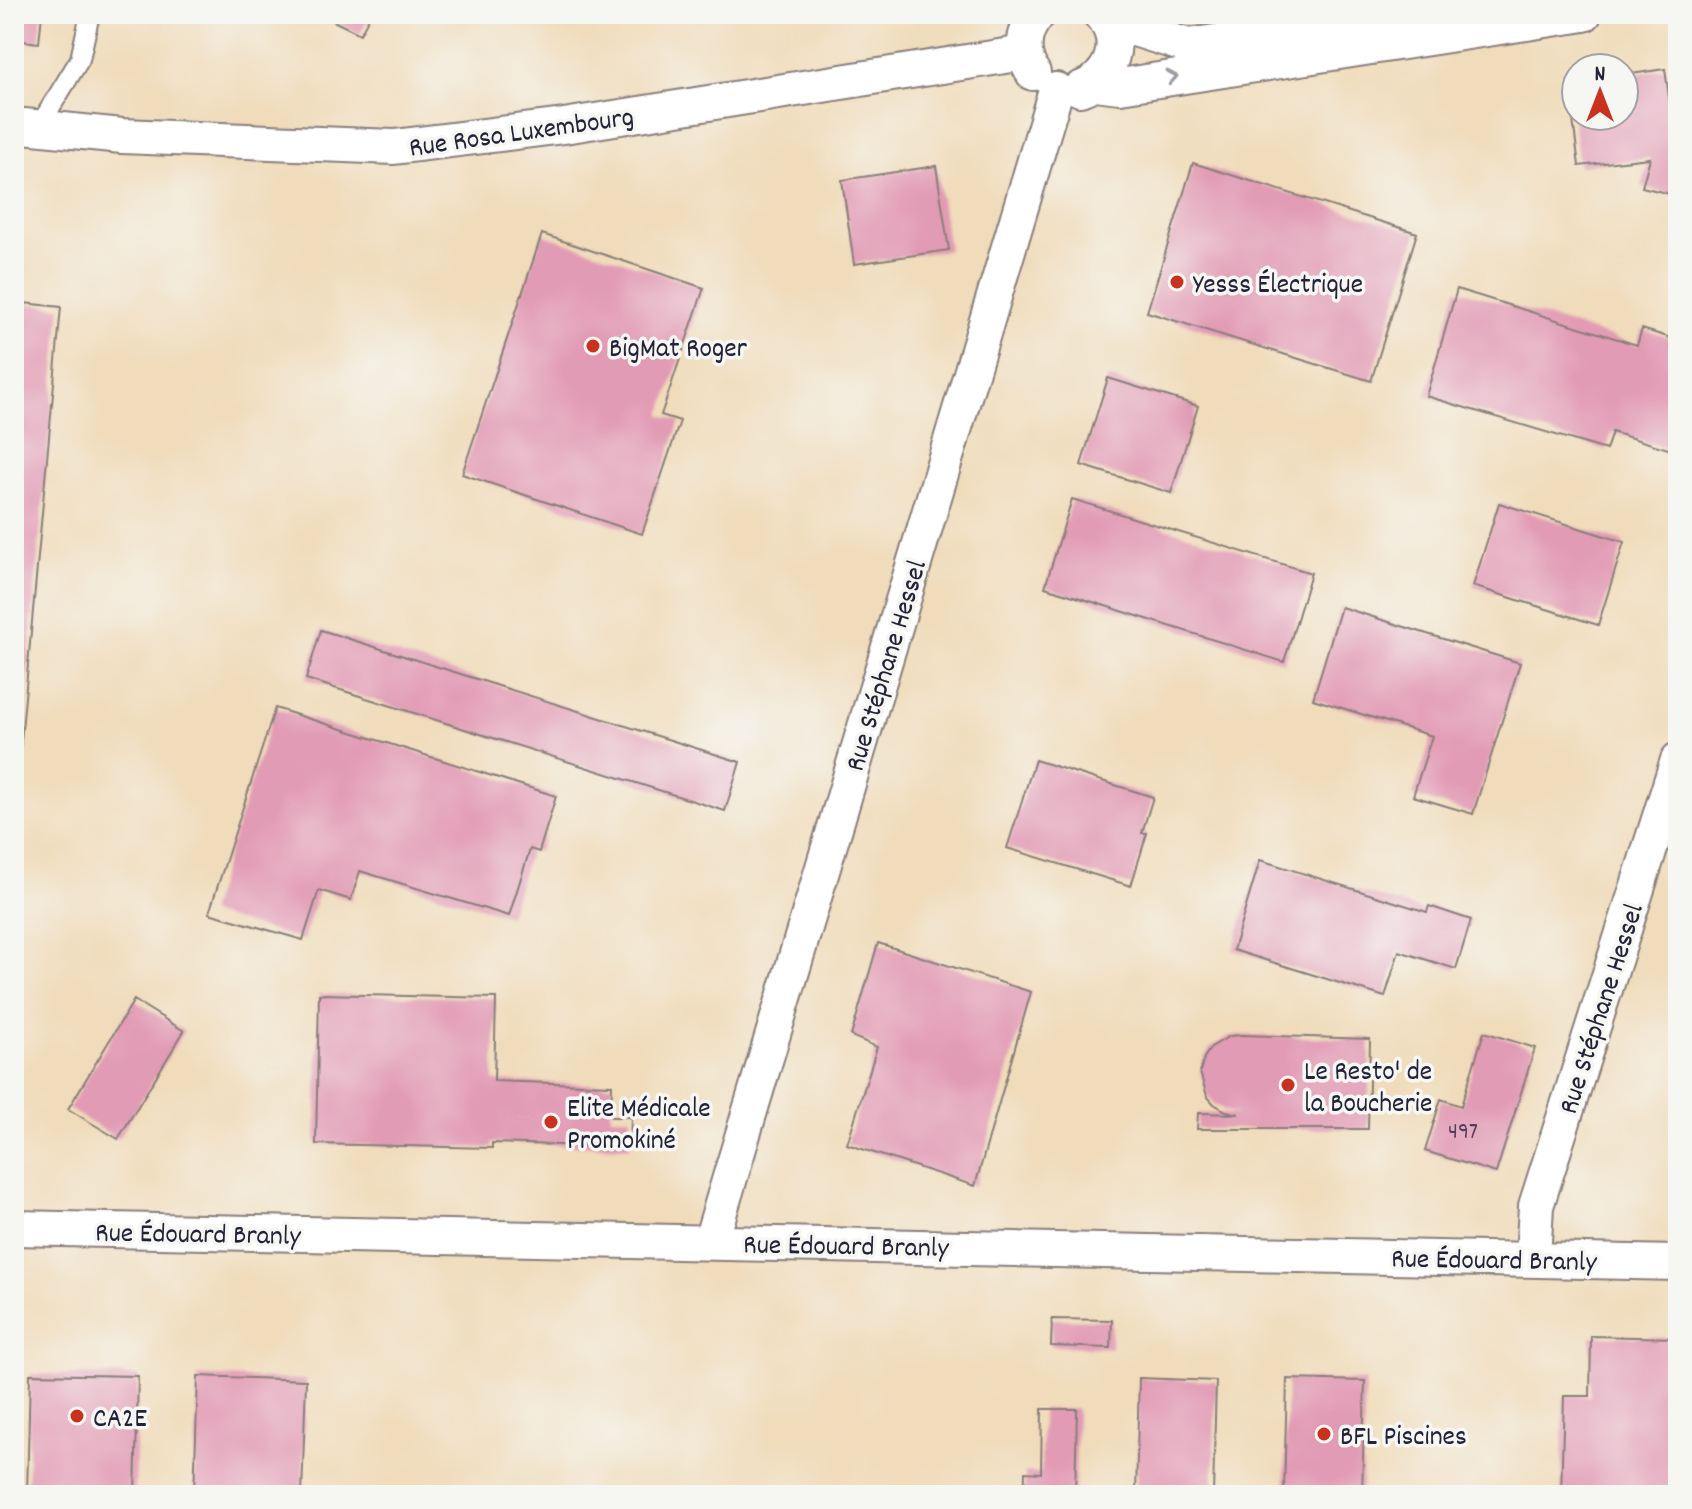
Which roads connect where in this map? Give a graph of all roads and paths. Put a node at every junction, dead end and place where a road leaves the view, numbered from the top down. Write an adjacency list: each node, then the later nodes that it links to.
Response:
1 (90, 14): 9 (lane)
2 (1038, 14): 6 (street)
3 (1404, 14): 5 (street)
4 (1584, 14): 7 (street, one-way to 4)
5 (1103, 17): 7 (street)
6 (1024, 53): 8 (street); 9 (street, Rue Rosa Luxembourg)
7 (1095, 83): 8 (street)
8 (1056, 90): 12 (street, Rue Stéphane Hessel)
9 (26, 126)
10 (1678, 760): 13 (street, Rue Stéphane Hessel)
11 (14, 1228): 12 (street, Rue Édouard Branly)
12 (711, 1241): 13 (street, Rue Édouard Branly)
13 (1533, 1259): 14 (street, Rue Édouard Branly)
14 (1678, 1263)

